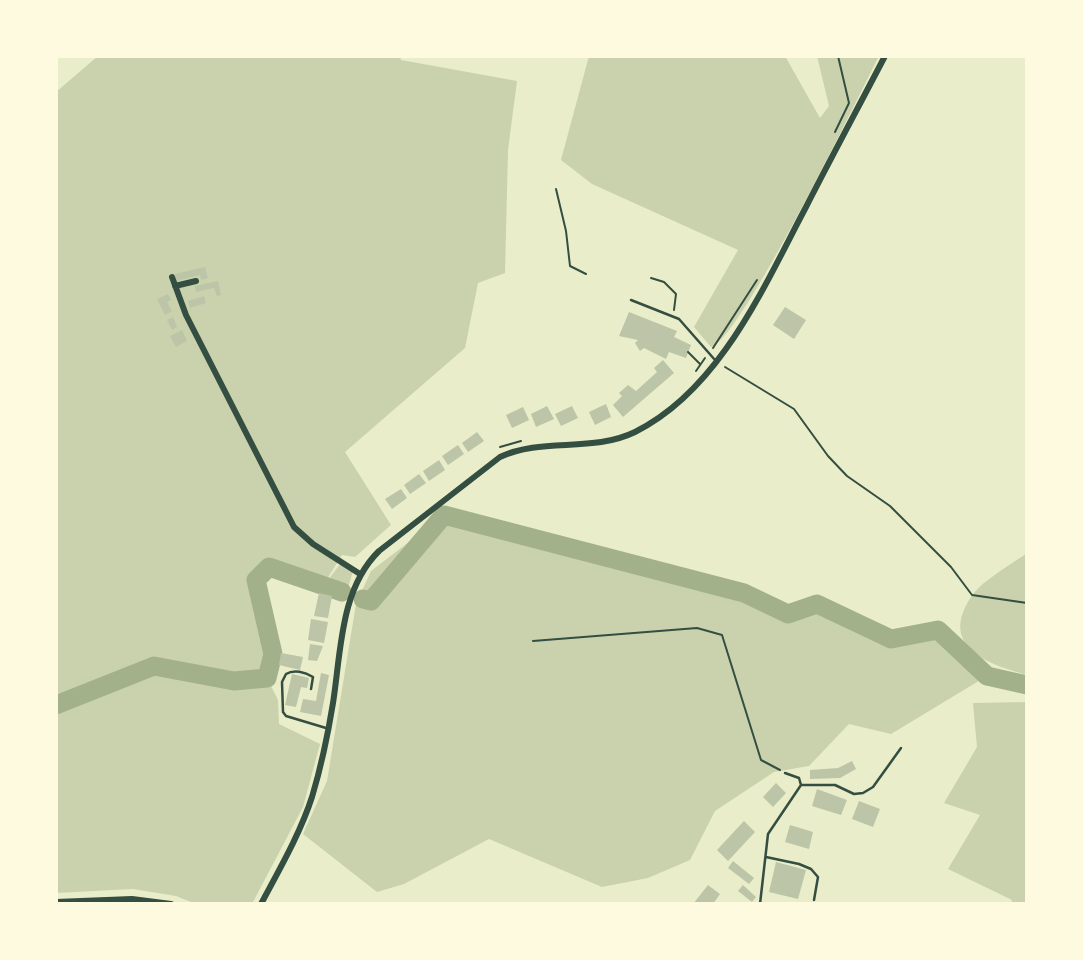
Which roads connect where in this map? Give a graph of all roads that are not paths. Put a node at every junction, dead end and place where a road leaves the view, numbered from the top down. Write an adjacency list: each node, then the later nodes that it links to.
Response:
1 (885, 56): 6 (street)
2 (172, 277): 4 (street)
3 (196, 281): 4 (street)
4 (175, 286): 7 (street)
5 (631, 300): 6 (lane)
6 (719, 363): 7 (street)
7 (360, 574): 9 (street)
8 (311, 689): 9 (lane)
9 (328, 729): 17 (street)
10 (901, 748): 12 (lane)
11 (785, 773): 12 (lane)
12 (801, 785): 13 (lane)
13 (766, 857): 14 (lane); 18 (lane)
14 (814, 900)
15 (56, 902): 16 (street)
16 (172, 904)
17 (261, 904)
18 (760, 904)

